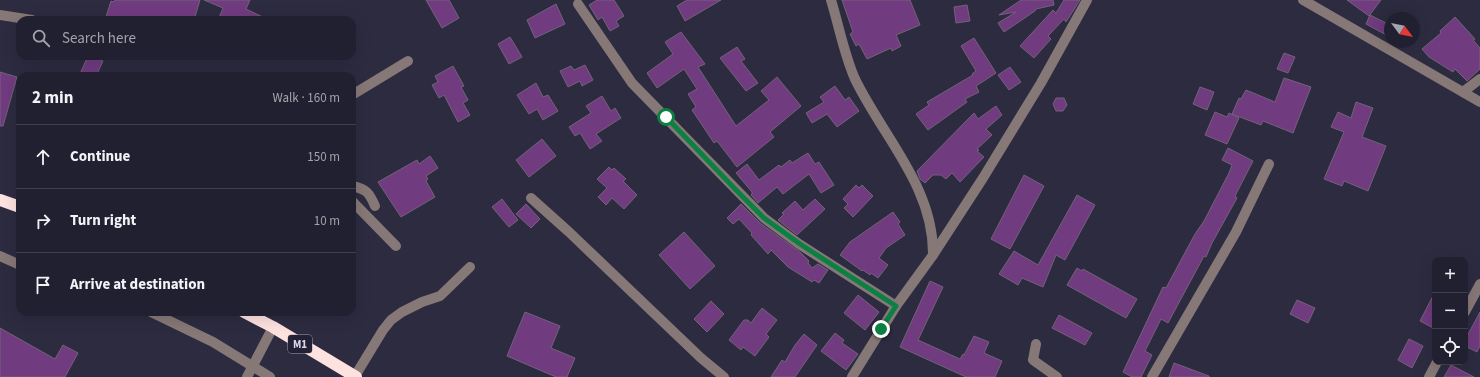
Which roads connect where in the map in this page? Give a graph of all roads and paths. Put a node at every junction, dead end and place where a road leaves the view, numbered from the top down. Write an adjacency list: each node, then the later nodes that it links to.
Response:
1 (832, 0): 20 (street)
2 (1087, 0): 20 (street)
3 (1303, 0): 9 (street)
4 (578, 4): 25 (street)
5 (0, 14): 6 (street)
6 (16, 17)
7 (408, 61): 10 (street)
8 (1480, 79): 9 (street)
9 (1463, 92): 11 (street)
10 (356, 93)
11 (1480, 102)
12 (1269, 164): 39 (street)
13 (356, 187): 18 (street)
14 (531, 198): 36 (street)
15 (0, 200): 17 (highway)
16 (356, 205): 19 (street)
17 (16, 206)
18 (375, 206)
19 (396, 246)
20 (933, 255): 25 (street)
21 (0, 256): 22 (street)
22 (16, 263)
23 (470, 267): 35 (street)
24 (1480, 284): 26 (street)
25 (896, 306): 37 (street)
26 (1468, 306)
27 (159, 316): 32 (street)
28 (251, 316): 29 (highway, M1)
29 (273, 328): 32 (street); 35 (highway, M1)
30 (1036, 344): 38 (street)
31 (1436, 365): 40 (street)
32 (252, 367): 33 (street); 34 (street)
33 (247, 377)
34 (270, 377)
35 (355, 377)
36 (724, 377)
37 (852, 377)
38 (1057, 377)
39 (1152, 377)
40 (1429, 377)

